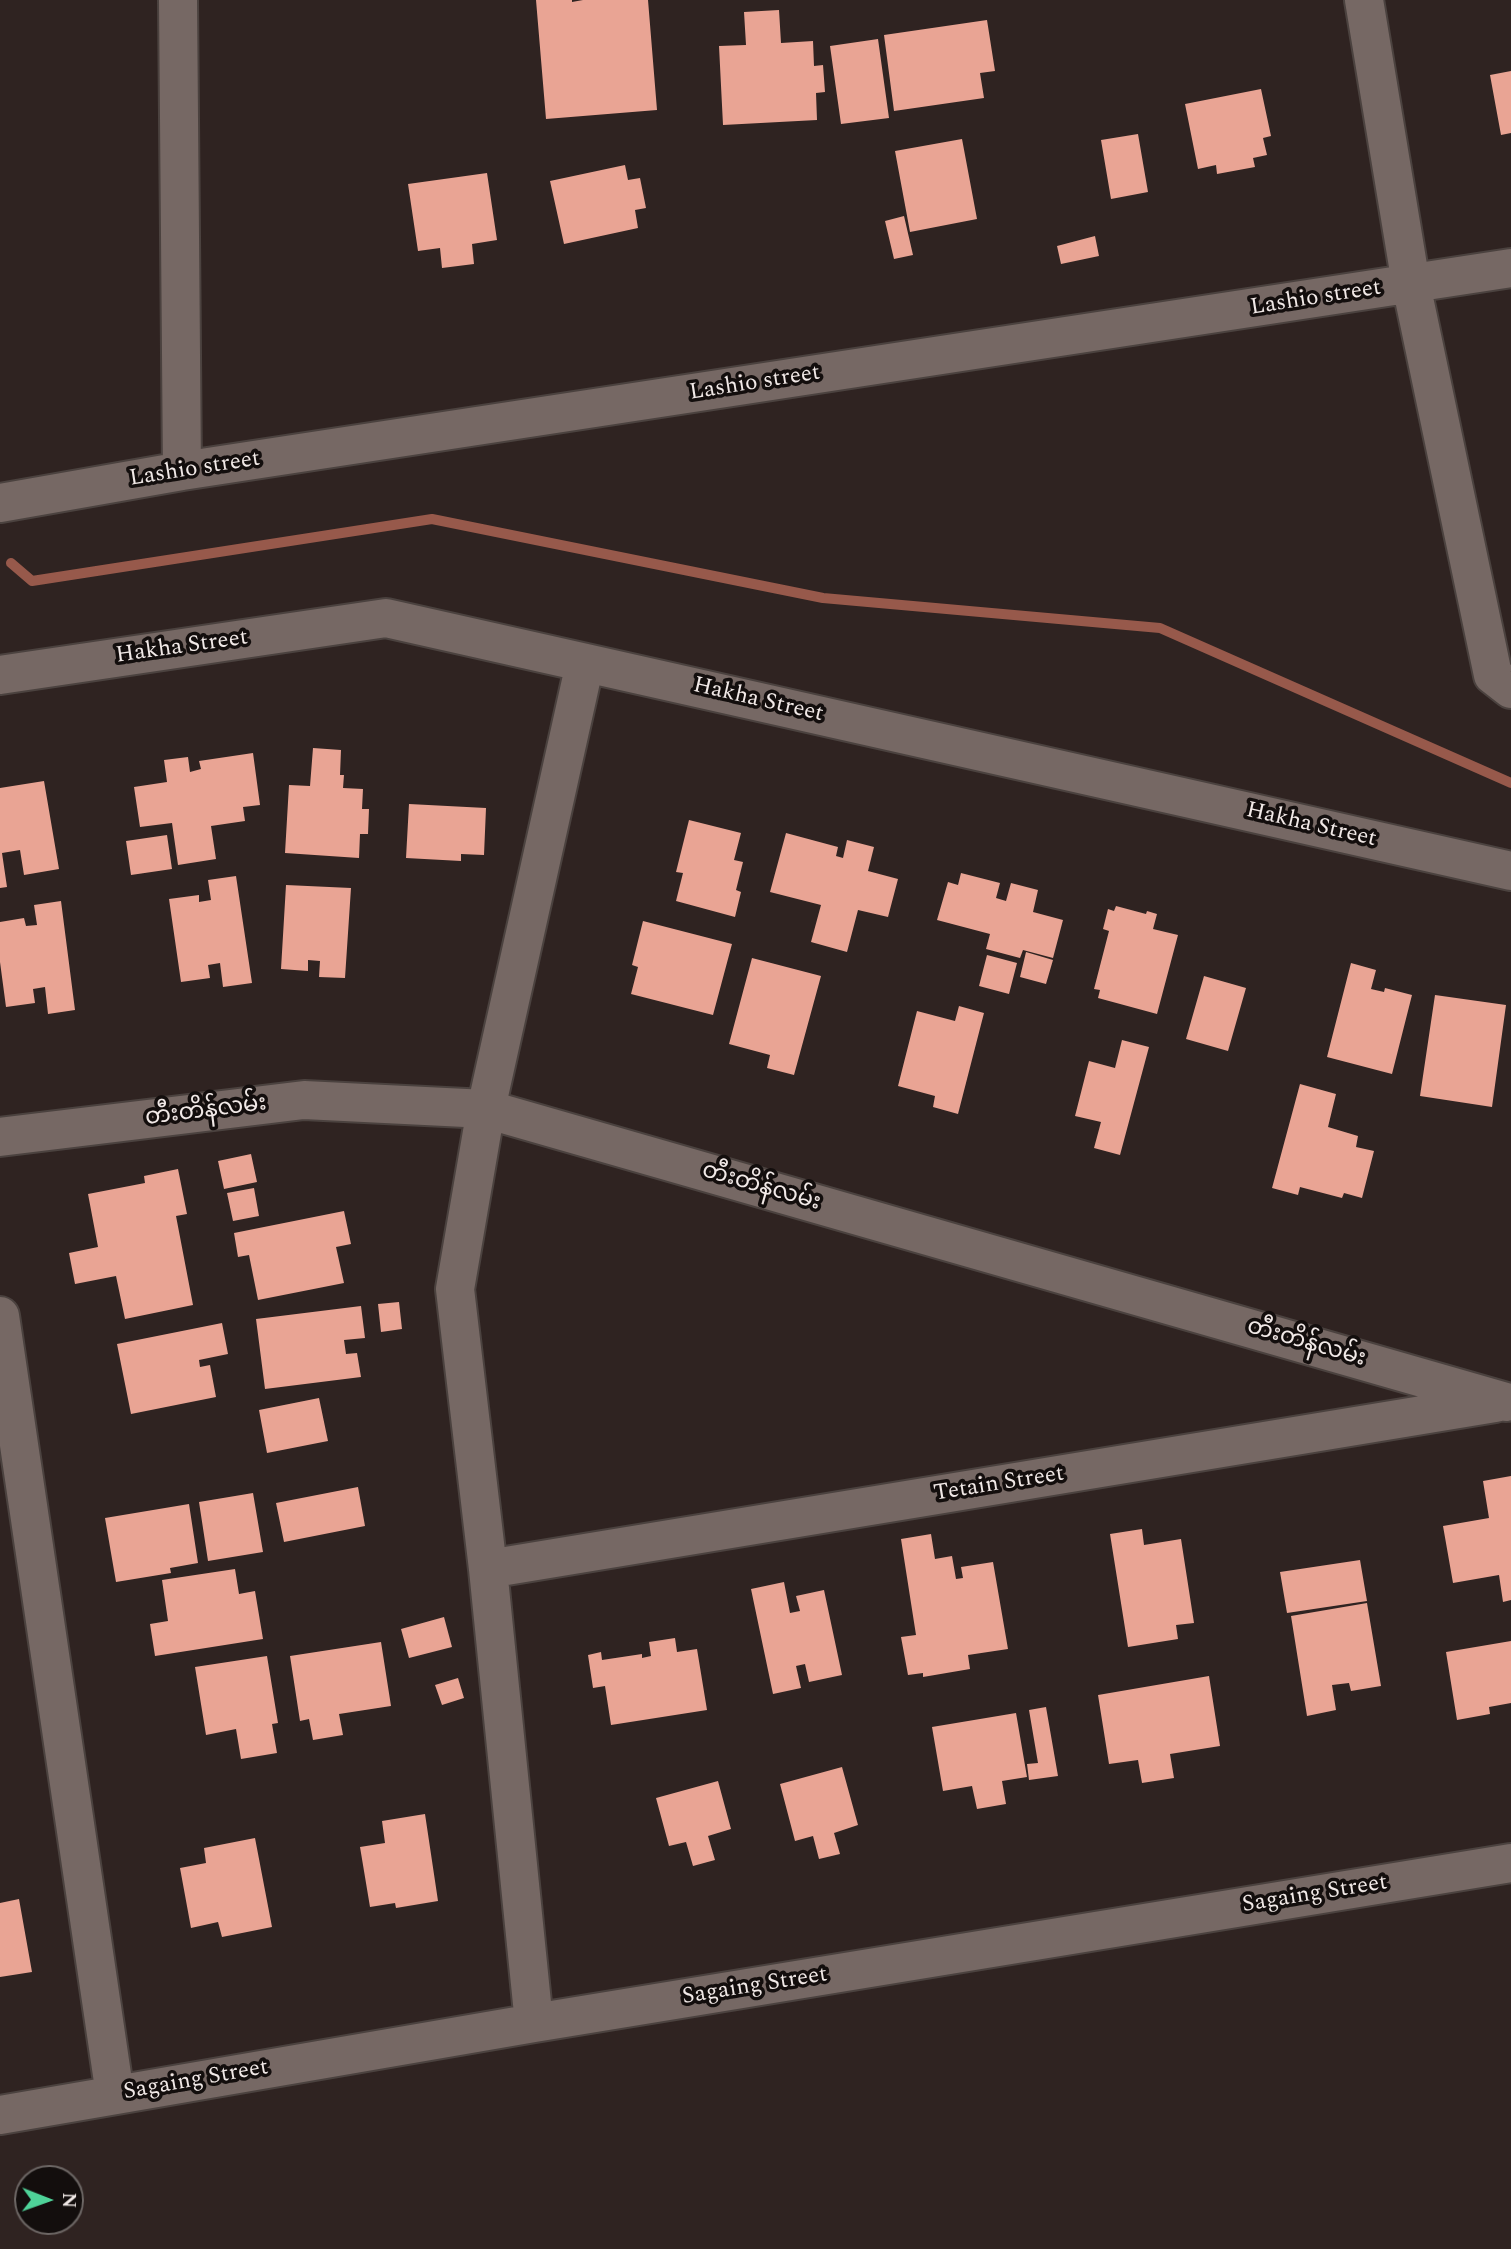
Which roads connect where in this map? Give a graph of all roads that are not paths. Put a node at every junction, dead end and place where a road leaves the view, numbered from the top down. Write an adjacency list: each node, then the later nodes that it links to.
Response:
1 (178, 0): 5 (street)
2 (1364, 0): 4 (street)
3 (1511, 268): 4 (street, Lashio street)
4 (1411, 284): 5 (street, Lashio street); 9 (street)
5 (182, 471): 6 (street, Lashio street)
6 (0, 503)
7 (585, 663): 8 (street, Hakha Street); 10 (street, Hakha Street); 11 (street)
8 (0, 675)
9 (1511, 689)
10 (1511, 870)
11 (486, 1109): 12 (street, တီးတိန်လမ်း); 14 (street, တီးတိန်လမ်း); 15 (street)
12 (0, 1137)
13 (0, 1316): 18 (street)
14 (1508, 1401): 15 (street, Tetain Street)
15 (488, 1569): 17 (street)
16 (1511, 1863): 17 (street, Sagaing Street)
17 (534, 2023): 18 (street, Sagaing Street)
18 (115, 2095): 19 (street, Sagaing Street)
19 (0, 2115)

